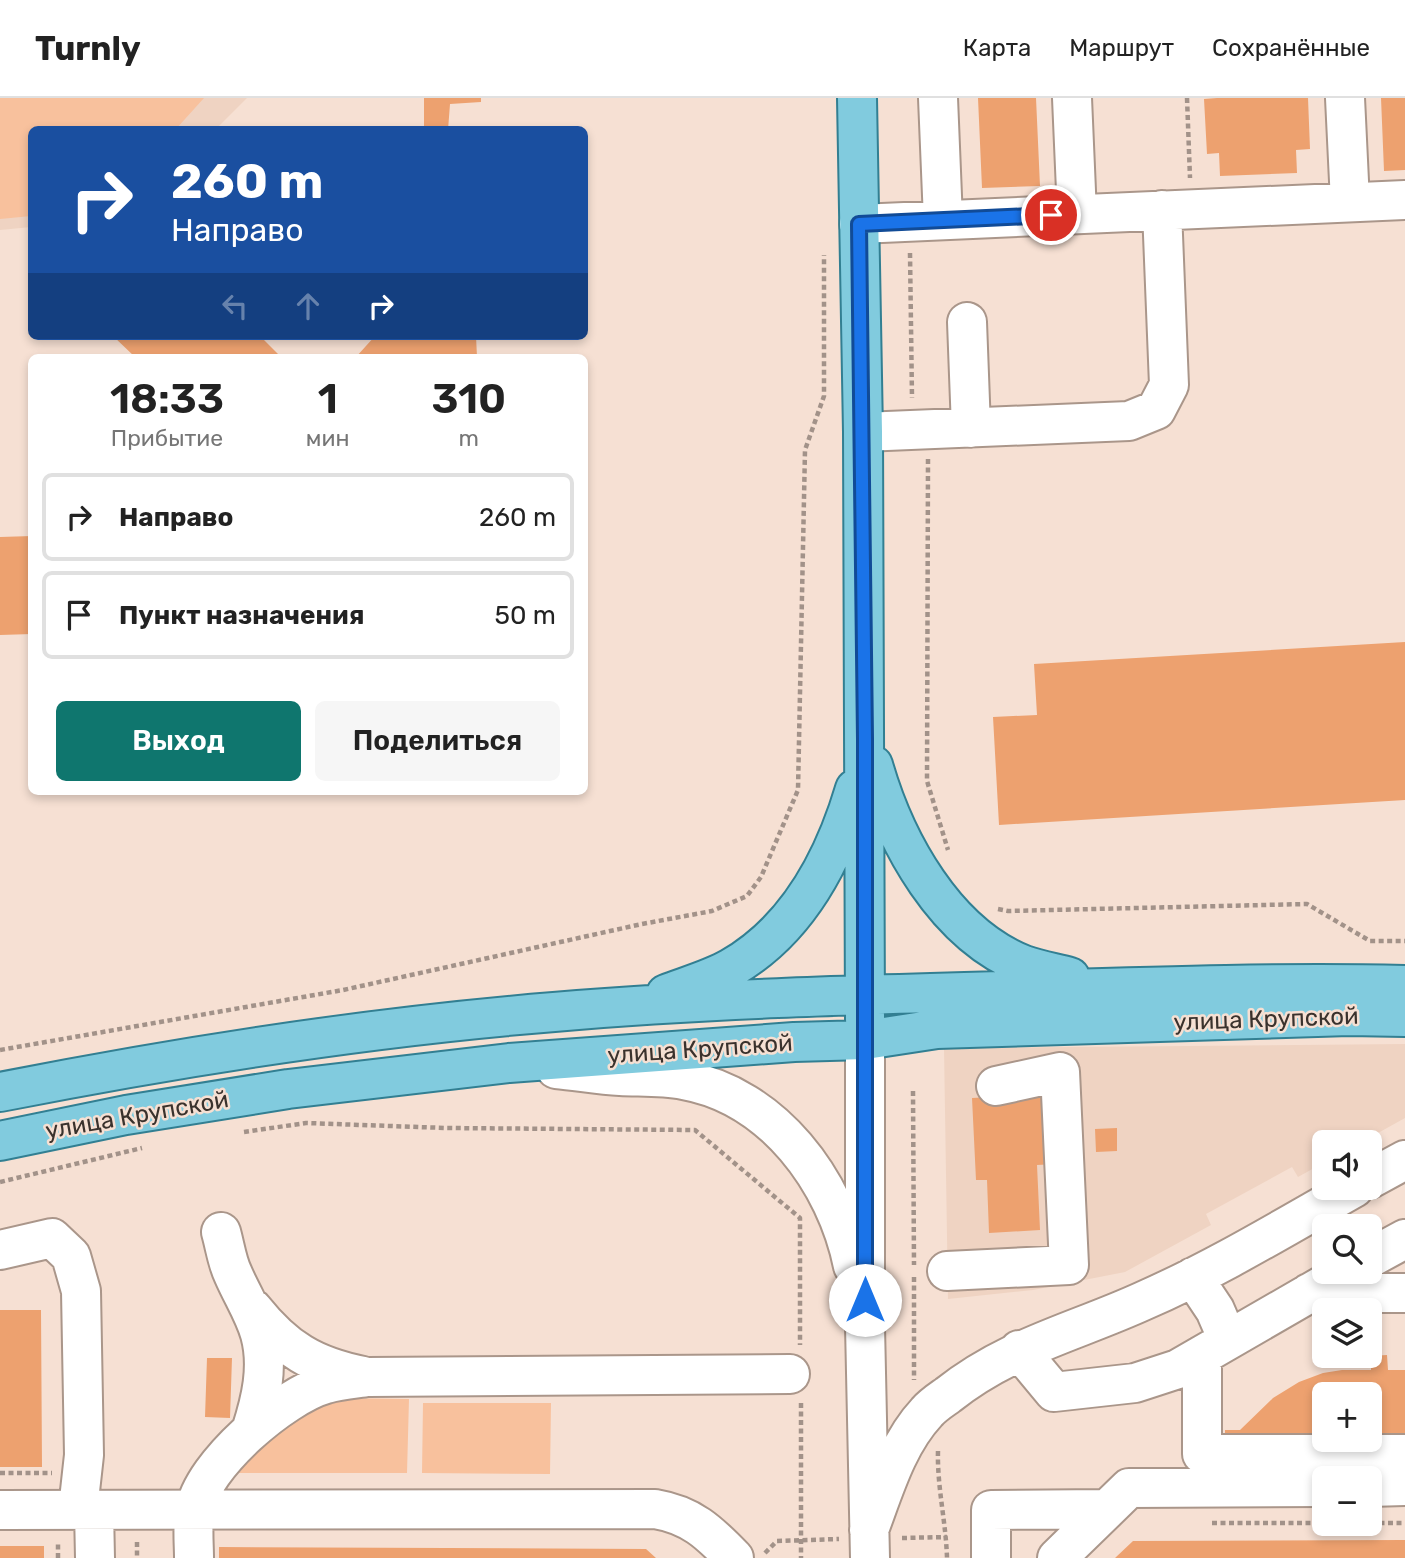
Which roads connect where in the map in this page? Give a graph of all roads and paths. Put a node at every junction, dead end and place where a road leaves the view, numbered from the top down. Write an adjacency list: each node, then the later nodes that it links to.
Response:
1 (857, 98): 11 (main road)
2 (938, 98): 10 (street)
3 (1072, 98): 9 (street)
4 (1187, 98): 7 (path)
5 (1345, 98): 8 (street)
6 (1405, 200): 8 (street)
7 (1176, 201): 8 (street); 9 (street); 14 (street)
8 (1350, 202)
9 (1077, 214): 10 (street)
10 (943, 220): 11 (street)
11 (859, 224): 15 (main road)
12 (824, 247): 27 (path)
13 (967, 322): 14 (street)
14 (971, 428): 15 (street)
15 (863, 432): 16 (main road)
16 (865, 739): 22 (main road); 23 (main road); 24 (main road)
17 (927, 781): 18 (path)
18 (950, 856)
19 (986, 907): 20 (path)
20 (1405, 941)
21 (1405, 985): 22 (main road, улица Крупской)
22 (1111, 988): 23 (main road, улица Крупской)
23 (865, 995): 24 (main road, улица Крупской); 26 (main road)
24 (639, 1005): 31 (main road, улица Крупской)
25 (1405, 1017): 26 (main road, улица Крупской)
26 (865, 1040): 28 (main road, улица Крупской); 52 (street)
27 (0, 1050)
28 (509, 1063): 33 (main road, улица Крупской); 52 (street)
29 (996, 1086): 44 (street)
30 (914, 1091): 57 (path)
31 (0, 1092)
32 (238, 1133): 39 (path)
33 (0, 1141)
34 (144, 1148): 37 (path)
35 (1405, 1160): 36 (street)
36 (1382, 1172)
37 (0, 1182)
38 (1333, 1200): 46 (street)
39 (800, 1218)
40 (221, 1232): 50 (street)
41 (1405, 1239): 43 (street)
42 (0, 1250): 65 (street)
43 (1382, 1251)
44 (1069, 1265): 45 (street); 51 (street)
45 (947, 1271)
46 (1193, 1278): 51 (street); 53 (street)
47 (1325, 1284): 48 (street)
48 (1309, 1293): 49 (street); 53 (street)
49 (1405, 1293)
50 (249, 1305): 56 (street); 58 (street)
51 (1083, 1325): 54 (street)
52 (865, 1326): 73 (street)
53 (1215, 1347): 54 (street); 60 (street)
54 (1019, 1350): 73 (street)
55 (790, 1374): 56 (street)
56 (368, 1377): 58 (street)
57 (914, 1381)
58 (251, 1431): 66 (street)
59 (939, 1440): 72 (path)
60 (1405, 1454)
61 (1405, 1486): 63 (street)
62 (1312, 1487): 67 (street)
63 (1382, 1487)
64 (0, 1510): 65 (street)
65 (86, 1510): 66 (street); 74 (street)
66 (195, 1510): 75 (street); 76 (street)
67 (1107, 1510): 79 (street); 80 (street)
68 (1405, 1522): 71 (path)
69 (1206, 1523): 70 (path)
70 (1312, 1523)
71 (1382, 1523)
72 (947, 1537): 73 (path); 78 (path)
73 (869, 1541): 77 (path)
74 (95, 1558)
75 (194, 1558)
76 (734, 1558)
77 (761, 1558)
78 (947, 1558)
79 (991, 1558)
80 (1056, 1558)

